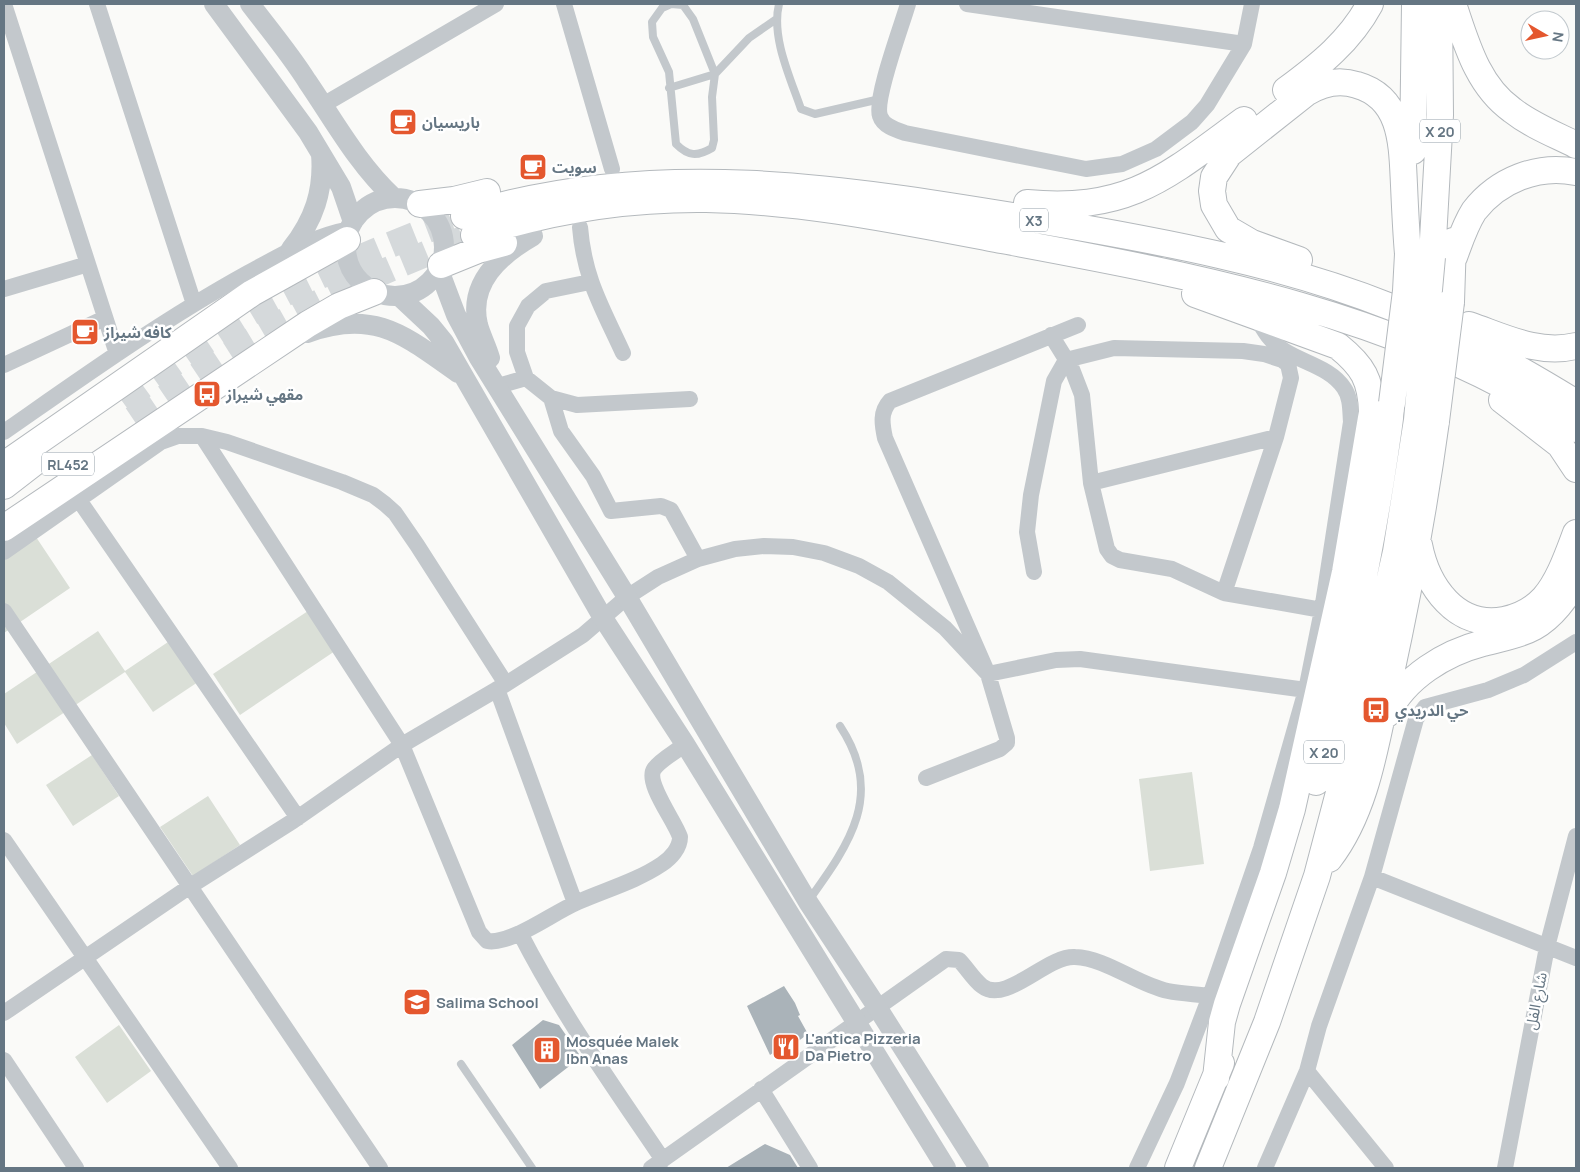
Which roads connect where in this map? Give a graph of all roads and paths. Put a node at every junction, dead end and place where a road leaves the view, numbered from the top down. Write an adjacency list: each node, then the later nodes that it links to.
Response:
1 (96, 4): 41 (street)
2 (214, 4): 22 (street)
3 (250, 4): 20 (street)
4 (496, 4): 20 (street)
5 (564, 4): 23 (street)
6 (779, 4): 15 (lane)
7 (908, 4): 19 (street)
8 (967, 4): 16 (street)
9 (1252, 4): 16 (street)
10 (1370, 4): 27 (highway)
11 (1414, 4): 34 (highway, X 20)
12 (1439, 4): 34 (highway, X 20)
13 (1453, 4): 21 (highway)
14 (6, 5): 35 (street)
15 (775, 20): 17 (lane); 19 (lane)
16 (1244, 44): 19 (street)
17 (715, 74): 18 (lane); 18 (lane); 18 (lane)
18 (669, 88)
19 (880, 99)
20 (323, 105): 26 (street)
21 (1576, 144)
22 (320, 152): 31 (street); 33 (street)
23 (612, 169): 25 (highway); 28 (highway)
24 (1576, 172): 34 (highway)
25 (844, 191): 27 (highway, X3); 29 (highway, X3)
26 (393, 198): 28 (street); 31 (street)
27 (889, 199): 42 (highway, X3)
28 (420, 204): 37 (street)
29 (907, 223): 30 (highway); 36 (highway, X3)
30 (580, 227): 32 (highway); 38 (street)
31 (350, 230): 33 (street); 40 (street); 65 (highway)
32 (532, 236): 37 (highway); 56 (street)
33 (291, 250): 41 (street)
34 (1431, 256): 42 (highway); 60 (highway, X 20, bridge); 60 (highway, bridge); 111 (highway, X 20, bridge)
35 (88, 264): 39 (street); 44 (street)
36 (1130, 266): 43 (highway); 52 (highway, X3)
37 (440, 268): 40 (street); 56 (street)
38 (590, 282): 49 (street); 55 (street)
39 (4, 289)
40 (387, 294): 47 (highway); 54 (street)
41 (194, 304): 50 (street)
42 (1391, 307): 48 (highway); 59 (highway, X3)
43 (1256, 316): 80 (street); 111 (highway)
44 (105, 318): 50 (street); 53 (street)
45 (1078, 325): 46 (street)
46 (1051, 335): 51 (street); 84 (street)
47 (279, 343): 54 (street); 71 (highway)
48 (1576, 346)
49 (623, 353)
50 (117, 354): 62 (street)
51 (1066, 360): 64 (street); 67 (street); 76 (street)
52 (1457, 363): 61 (highway, X3); 66 (highway)
53 (4, 365)
54 (465, 378): 82 (street)
55 (526, 378): 56 (street); 57 (street)
56 (498, 386): 79 (street)
57 (551, 398): 58 (street); 75 (street)
58 (690, 399)
59 (1576, 403)
60 (1427, 420): 73 (highway); 95 (highway, X 20)
61 (1576, 429)
62 (4, 432)
63 (202, 436): 69 (street); 85 (street); 90 (street)
64 (1276, 437): 67 (street); 78 (street)
65 (4, 465)
66 (1576, 469)
67 (1091, 483): 78 (street)
68 (4, 486): 70 (highway, RL452)
69 (79, 500): 74 (street); 92 (street)
70 (4, 511)
71 (4, 528)
72 (1576, 533): 73 (highway)
73 (1418, 542): 88 (highway)
74 (4, 552)
75 (698, 559): 79 (street); 84 (street)
76 (1034, 572)
77 (1576, 578): 88 (highway)
78 (1224, 593): 80 (street)
79 (627, 596): 82 (street); 98 (street)
80 (1322, 610): 86 (street)
81 (4, 611): 97 (street)
82 (604, 618): 85 (street); 89 (street)
83 (1576, 642): 96 (street)
84 (988, 674): 86 (street); 91 (street)
85 (502, 687): 90 (street); 99 (street)
86 (1306, 690): 104 (street)
87 (840, 726): 98 (lane)
88 (1378, 735): 95 (highway)
89 (685, 744): 99 (street); 107 (street)
90 (402, 745): 92 (street); 100 (street)
91 (926, 778)
92 (298, 818): 97 (street)
93 (4, 840): 103 (street)
94 (1575, 843): 101 (street, شارع الفل)
95 (1316, 876): 123 (highway, X 20)
96 (1372, 877): 101 (street); 110 (street)
97 (189, 887): 103 (street); 116 (street)
98 (808, 902): 105 (street)
99 (575, 903): 100 (street)
100 (520, 933): 113 (street)
101 (1547, 947): 102 (street); 126 (street, شارع الفل)
102 (1576, 958)
103 (85, 960): 106 (street); 115 (street)
104 (1210, 996): 105 (street); 121 (street)
105 (877, 1007): 107 (street); 120 (street)
106 (4, 1014)
107 (857, 1020): 112 (street); 119 (street)
108 (4, 1060): 114 (street)
109 (461, 1064): 117 (lane)
110 (1307, 1071): 124 (street); 125 (street)
111 (1216, 1078): 122 (highway, X 20)
112 (761, 1089): 113 (street); 118 (street)
113 (657, 1164)
114 (76, 1168)
115 (230, 1168)
116 (380, 1168)
117 (532, 1168)
118 (810, 1168)
119 (946, 1168)
120 (979, 1168)
121 (1137, 1168)
122 (1178, 1168)
123 (1208, 1168)
124 (1265, 1168)
125 (1386, 1168)
126 (1505, 1168)

